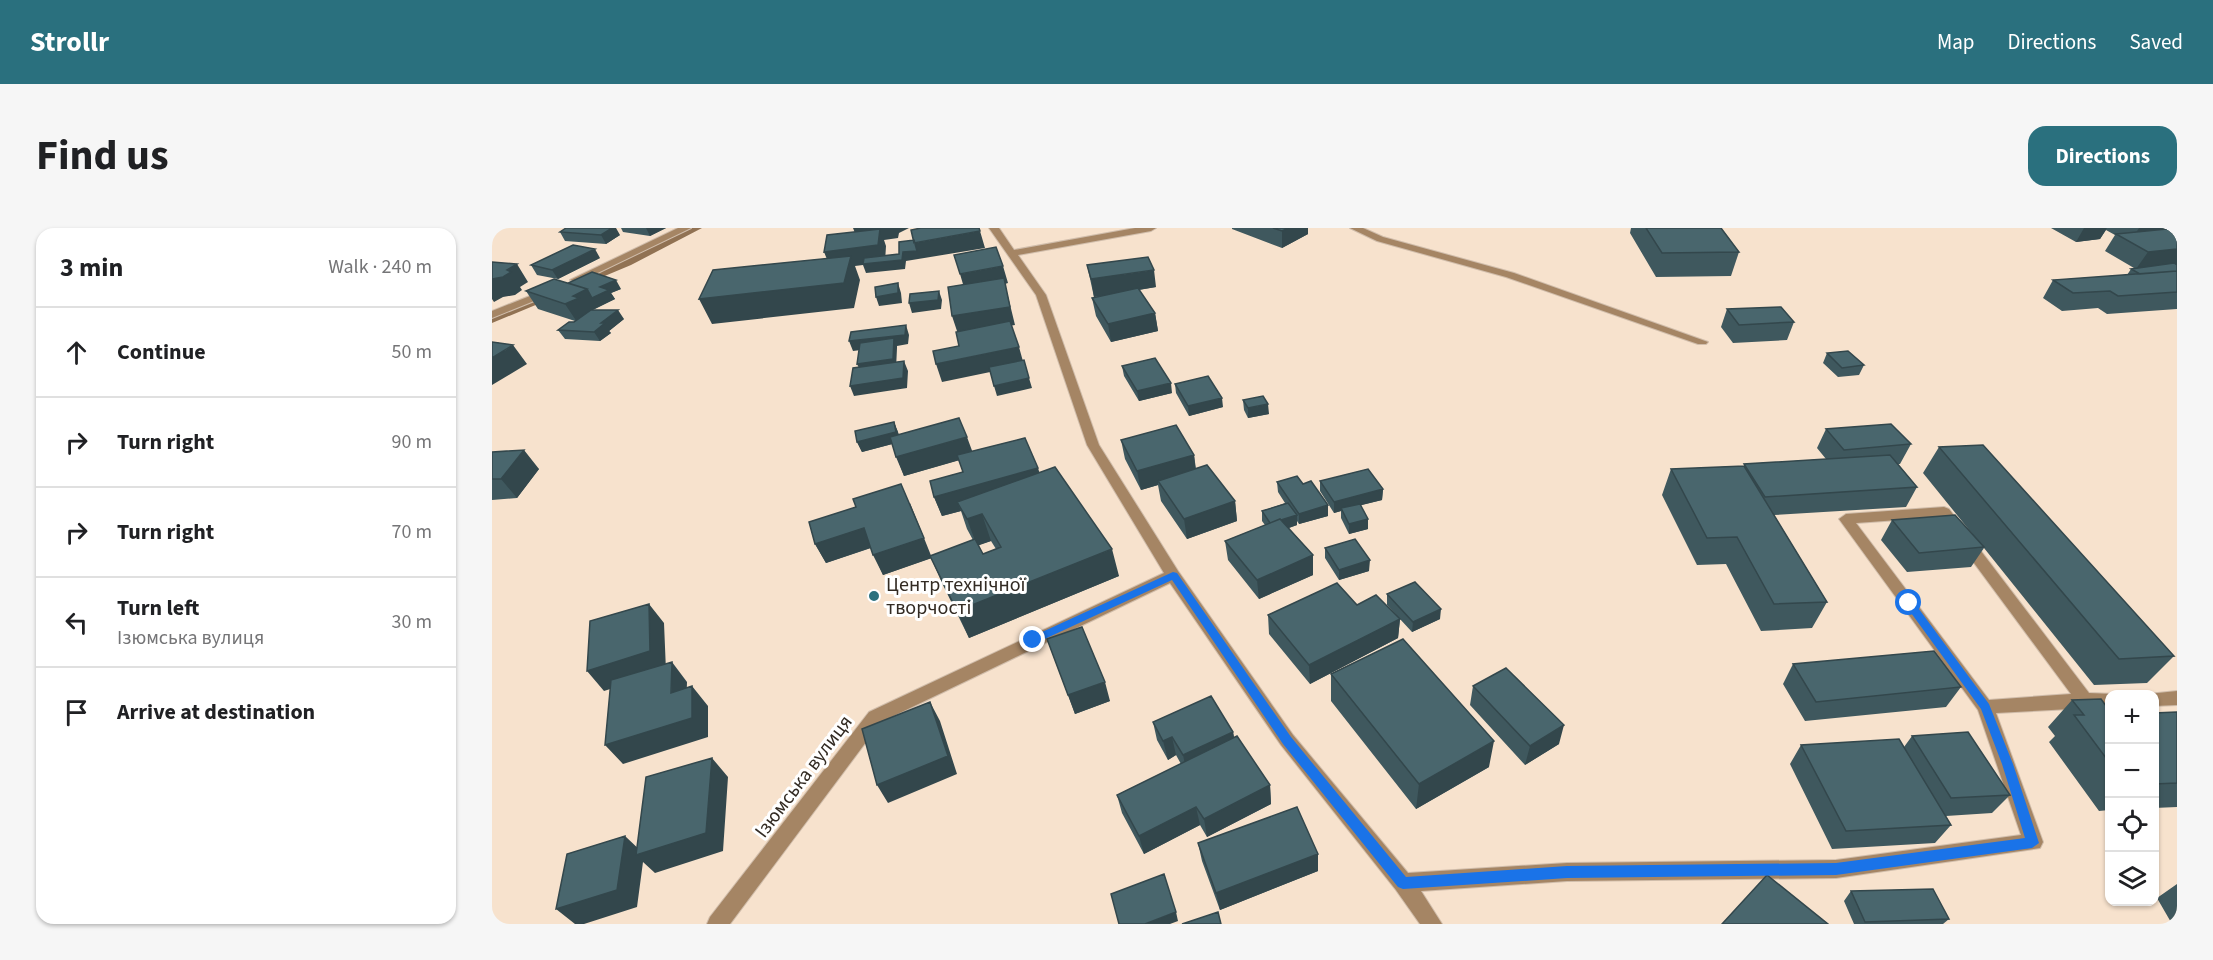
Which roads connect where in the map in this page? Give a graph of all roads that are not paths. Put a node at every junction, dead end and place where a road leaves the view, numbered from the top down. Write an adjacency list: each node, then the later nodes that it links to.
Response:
1 (686, 228): 6 (street)
2 (994, 228): 5 (street)
3 (1150, 228): 5 (street)
4 (1355, 228): 9 (street)
5 (1011, 253): 10 (street)
6 (566, 284)
7 (556, 288): 8 (street)
8 (492, 315)
9 (1702, 342)
10 (1173, 575): 16 (street); 17 (street, Ізюмська вулиця)
11 (2177, 698): 12 (street)
12 (2159, 699)
13 (2085, 700): 14 (street); 15 (street); 15 (street)
14 (2105, 700)
15 (1985, 707): 16 (street)
16 (1403, 883): 18 (street)
17 (717, 924)
18 (1432, 924)

